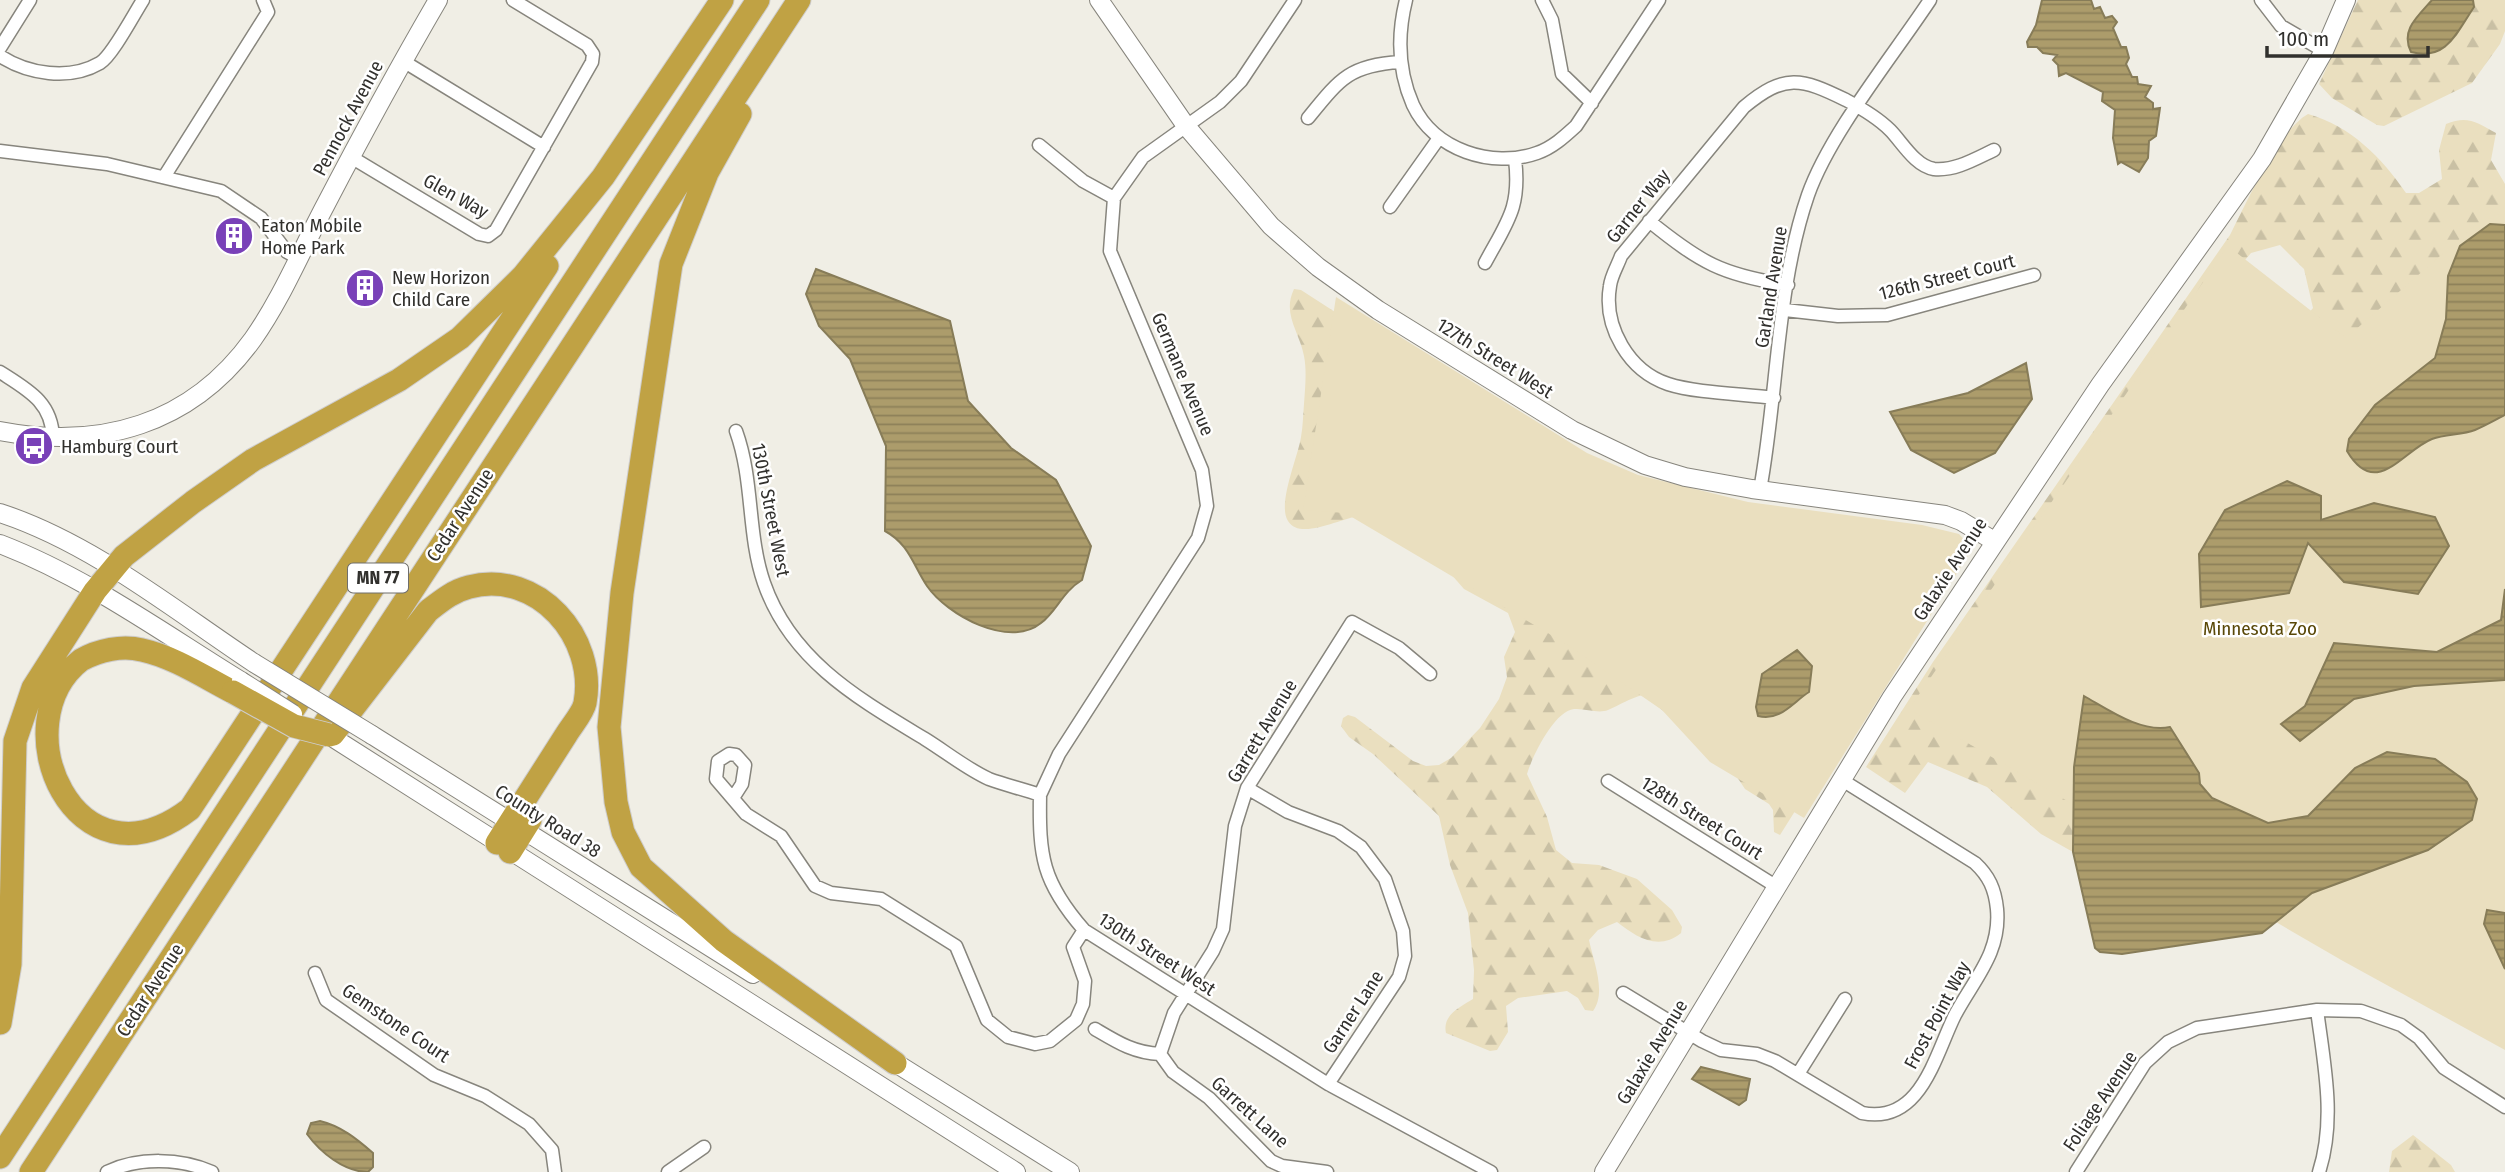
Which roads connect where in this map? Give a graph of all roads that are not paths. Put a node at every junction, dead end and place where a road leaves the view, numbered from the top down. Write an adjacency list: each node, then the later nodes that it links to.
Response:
1 (30, 0): 17 (street)
2 (143, 0): 19 (street)
3 (263, 0): 33 (street)
4 (438, 0): 20 (street, Pennock Avenue)
5 (513, 0): 28 (street, Glen Way)
6 (722, 0): 34 (highway)
7 (758, 0): 82 (highway, Cedar Avenue / MN 77)
8 (800, 0): 54 (highway); 65 (highway, Cedar Avenue / MN 77)
9 (1099, 0): 25 (street, 127th Street West)
10 (1295, 0): 25 (street)
11 (1406, 0): 21 (street)
12 (1542, 0): 22 (street)
13 (1659, 0): 22 (street)
14 (1930, 0): 23 (street, Garland Avenue)
15 (2261, 0): 18 (street)
16 (2346, 0): 18 (street, Galaxie Avenue)
17 (0, 48)
18 (2324, 51): 50 (street, Galaxie Avenue)
19 (0, 56)
20 (403, 61): 28 (street); 31 (street, Pennock Avenue)
21 (1400, 62): 24 (street); 26 (street)
22 (1592, 103): 32 (street)
23 (1858, 106): 29 (street, Garner Way); 37 (street, Garner Way); 41 (street, Garland Avenue)
24 (1308, 118)
25 (1186, 126): 35 (street); 48 (street, 127th Street West)
26 (1439, 138): 32 (street); 36 (street)
27 (1039, 145): 35 (street)
28 (544, 147): 31 (street, Glen Way)
29 (1994, 150)
30 (0, 151): 33 (street)
31 (351, 157): 38 (street, Pennock Avenue)
32 (1515, 159): 39 (street)
33 (164, 177): 38 (street)
34 (603, 177): 52 (highway); 56 (highway)
35 (1114, 198): 61 (street, Germane Avenue)
36 (1390, 207)
37 (1649, 222): 41 (street); 44 (street, Garner Way)
38 (298, 258): 47 (street, Pennock Avenue)
39 (1485, 263)
40 (2034, 275): 42 (street, 126th Street Court)
41 (1788, 285): 42 (street, Garland Avenue)
42 (1785, 310): 44 (street, Garland Avenue)
43 (0, 372): 47 (street)
44 (1774, 398): 48 (street, Garland Avenue)
45 (0, 431): 47 (street, Pennock Avenue)
46 (736, 431): 61 (street, 130th Street West)
47 (52, 438)
48 (1760, 490): 50 (street, 127th Street West)
49 (0, 513): 52 (street, County Road 38)
50 (1994, 541): 58 (street, Galaxie Avenue)
51 (0, 544): 53 (street)
52 (112, 570): 53 (highway); 63 (street, County Road 38, bridge)
53 (95, 591): 56 (street); 73 (highway)
54 (616, 661): 63 (highway); 77 (highway)
55 (1430, 674): 60 (street, Garrett Avenue)
56 (237, 687): 57 (highway, bridge)
57 (328, 736): 64 (street)
58 (1842, 780): 66 (street, Galaxie Avenue); 78 (street, Frost Point Way)
59 (1608, 781): 66 (street, 128th Street Court)
60 (1247, 788): 70 (street, Garrett Avenue); 79 (street, Garner Lane)
61 (1040, 794): 67 (street, 130th Street West)
62 (733, 798): 67 (street)
63 (517, 826): 64 (highway); 65 (highway); 77 (street, County Road 38)
64 (503, 848): 89 (street)
65 (230, 866): 84 (highway, Cedar Avenue / MN 77)
66 (1777, 887): 75 (street, Galaxie Avenue)
67 (1084, 930): 70 (street, 130th Street West)
68 (315, 973): 87 (street, Gemstone Court)
69 (1623, 993): 75 (street, Frost Point Way)
70 (1184, 995): 76 (street, Garrett Avenue); 79 (street, 130th Street West)
71 (1845, 999): 78 (street)
72 (2317, 1010): 80 (street, Foliage Avenue); 93 (street, Foliage Avenue); 94 (street)
73 (0, 1023)
74 (1095, 1029): 76 (street)
75 (1688, 1032): 78 (street, Frost Point Way); 92 (street, Galaxie Avenue)
76 (1160, 1054): 91 (street, Garrett Lane)
77 (895, 1063): 90 (street, County Road 38)
78 (1798, 1074)
79 (1328, 1084): 83 (street, 130th Street West)
80 (2505, 1107)
81 (704, 1147): 88 (street)
82 (0, 1157)
83 (1487, 1171)
84 (31, 1172)
85 (107, 1172): 86 (street)
86 (212, 1172)
87 (555, 1172)
88 (668, 1172)
89 (1016, 1172)
90 (1070, 1172)
91 (1327, 1172)
92 (1604, 1172)
93 (2076, 1172)
94 (2319, 1172)

